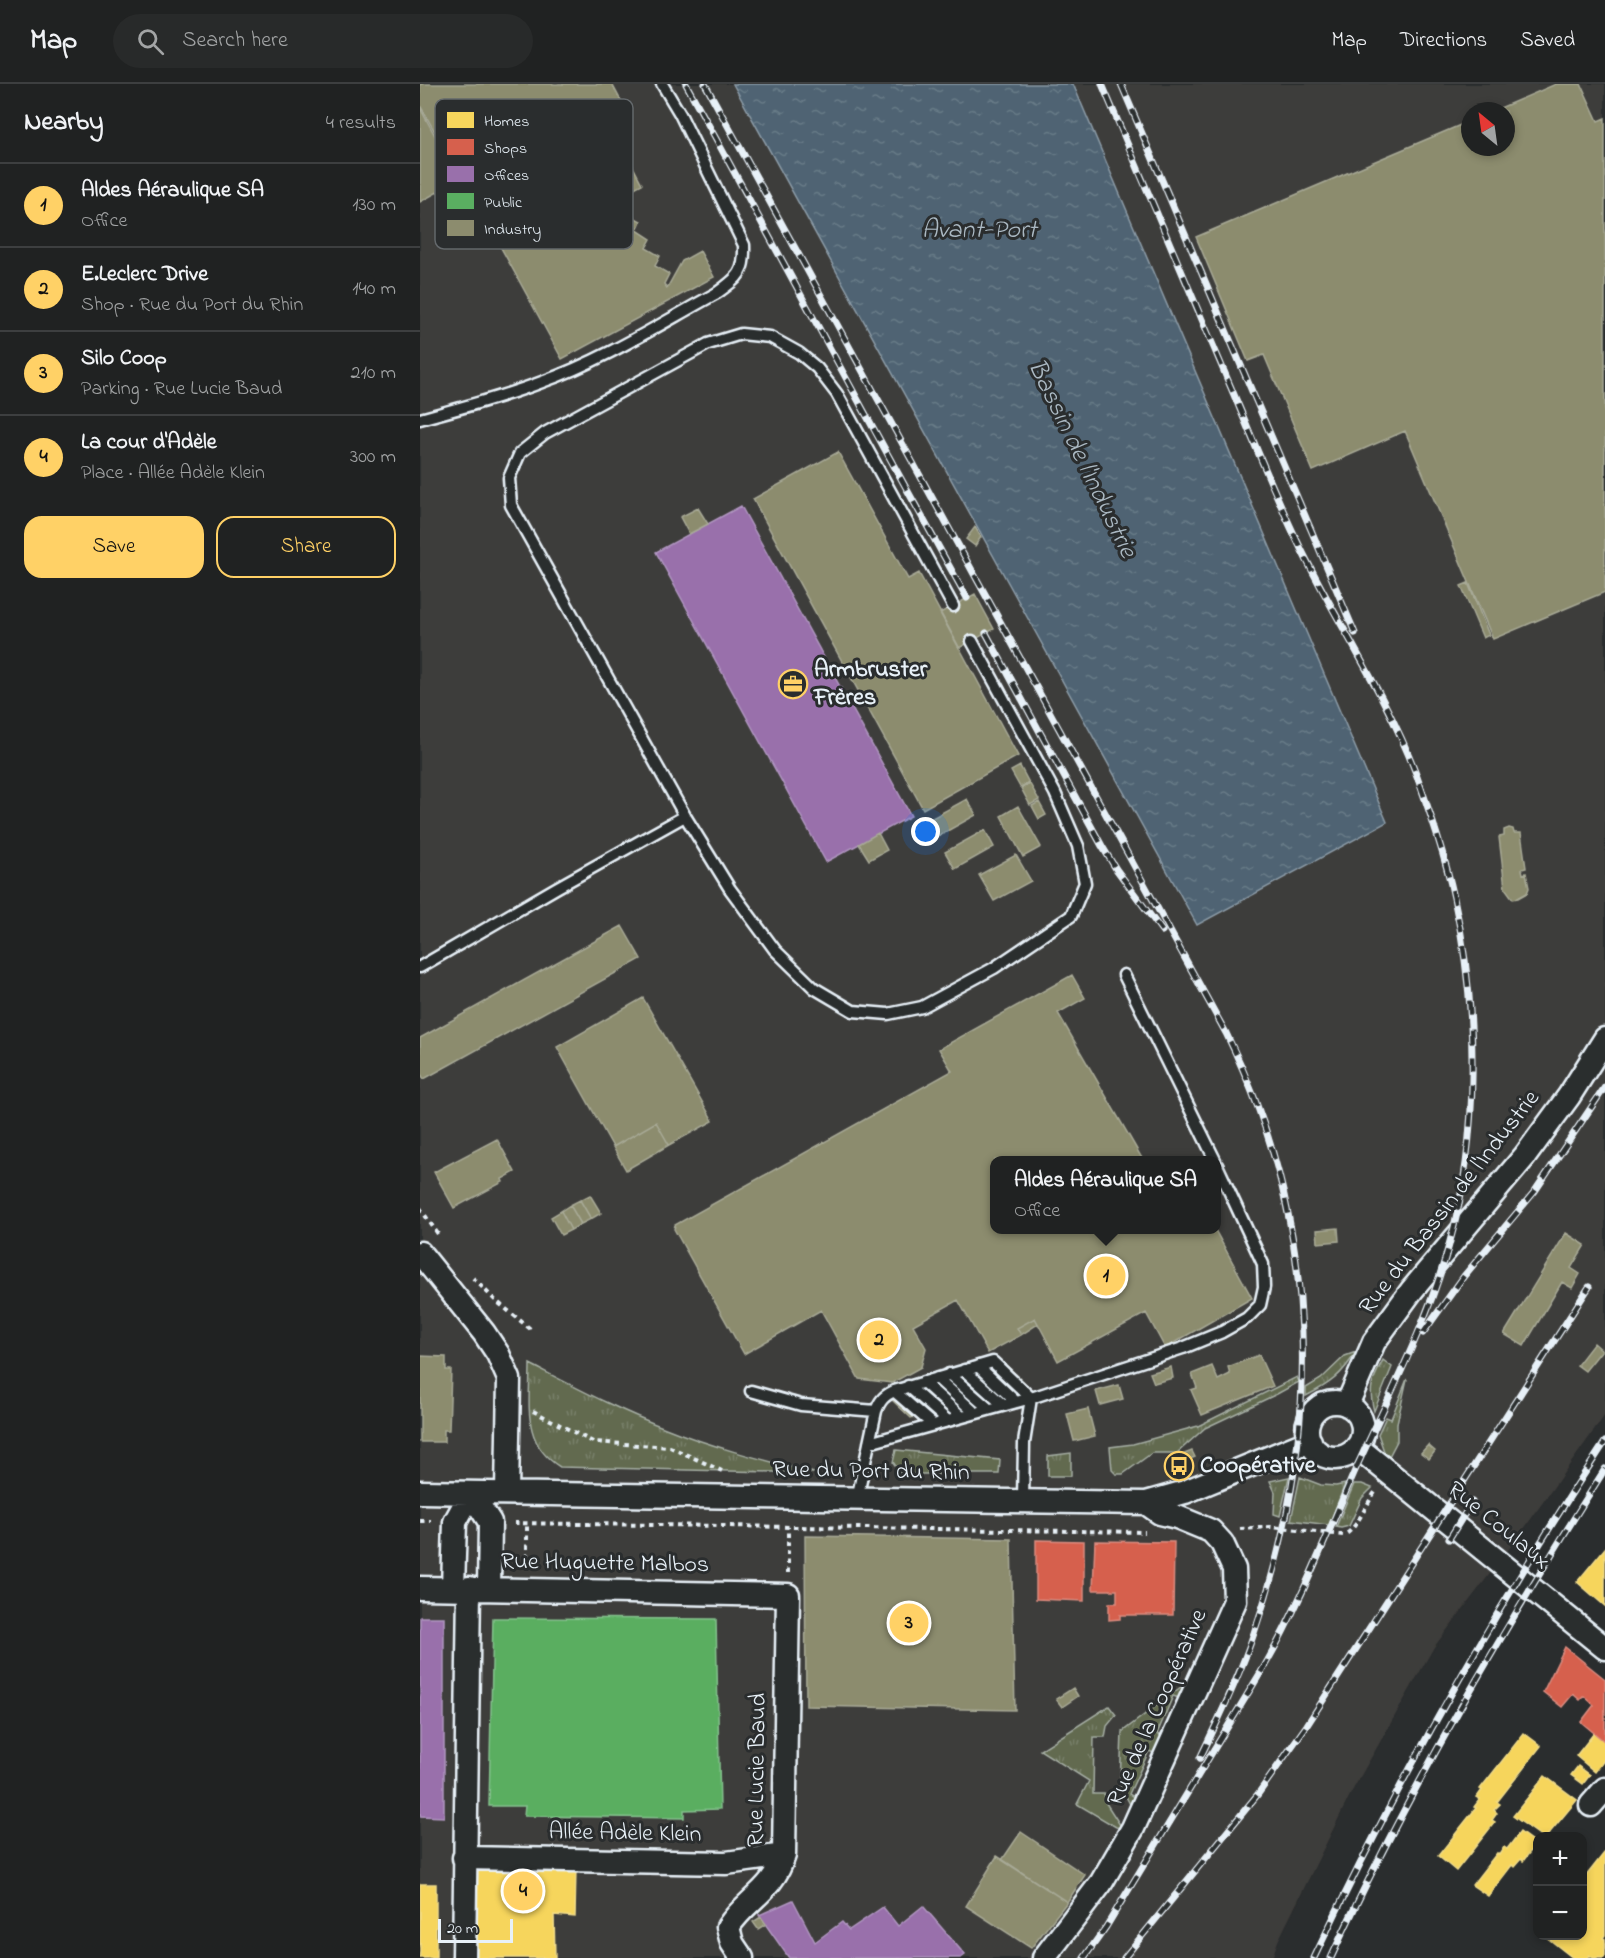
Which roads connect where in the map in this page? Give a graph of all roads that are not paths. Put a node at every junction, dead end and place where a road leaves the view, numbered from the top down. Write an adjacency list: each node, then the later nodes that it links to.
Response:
1 (662, 84): 2 (lane)
2 (420, 419)
3 (953, 606): 5 (lane)
4 (972, 641): 5 (lane)
5 (685, 816): 6 (lane)
6 (420, 967)
7 (1124, 975): 9 (lane)
8 (1605, 1040): 23 (street, Rue du Bassin de l'Industrie)
9 (1213, 1156)
10 (1221, 1174): 20 (lane)
11 (420, 1254): 35 (street)
12 (978, 1366): 13 (lane); 20 (lane); 21 (lane)
13 (964, 1370): 14 (lane); 22 (lane)
14 (949, 1374): 15 (lane); 24 (lane)
15 (937, 1378): 16 (lane); 26 (lane)
16 (923, 1382): 17 (lane); 27 (lane)
17 (908, 1386): 19 (lane); 28 (lane)
18 (751, 1391): 25 (lane)
19 (894, 1391): 25 (lane); 29 (lane)
20 (1031, 1398): 21 (lane); 37 (lane)
21 (1016, 1401): 22 (lane)
22 (1004, 1405): 24 (lane)
23 (1347, 1405): 30 (street); 32 (street)
24 (990, 1409): 26 (lane)
25 (876, 1411): 31 (lane)
26 (975, 1413): 27 (lane)
27 (962, 1417): 28 (lane)
28 (948, 1421): 29 (lane)
29 (933, 1425): 31 (lane)
30 (1310, 1441): 32 (street); 38 (street, Rue du Port du Rhin)
31 (869, 1443): 36 (lane)
32 (1358, 1447): 42 (street, Rue Coulaux)
33 (420, 1492): 34 (street, Rue du Port du Rhin)
34 (471, 1493): 35 (street, Rue du Port du Rhin); 40 (street); 40 (street)
35 (507, 1493): 36 (street, Rue du Port du Rhin)
36 (857, 1499): 37 (street, Rue du Port du Rhin)
37 (1023, 1501): 38 (street, Rue du Port du Rhin)
38 (1146, 1503): 47 (street, Rue de la Coopérative)
39 (420, 1588): 40 (street, Rue Huguette Malbos)
40 (471, 1588): 41 (street, Rue Huguette Malbos); 44 (street)
41 (788, 1595): 43 (street, Rue Lucie Baud)
42 (1605, 1648)
43 (784, 1855): 44 (street, Allée Adèle Klein); 46 (street, Rue Lucie Baud)
44 (464, 1858): 45 (street)
45 (464, 1958)
46 (742, 1958)
47 (1044, 1958)

